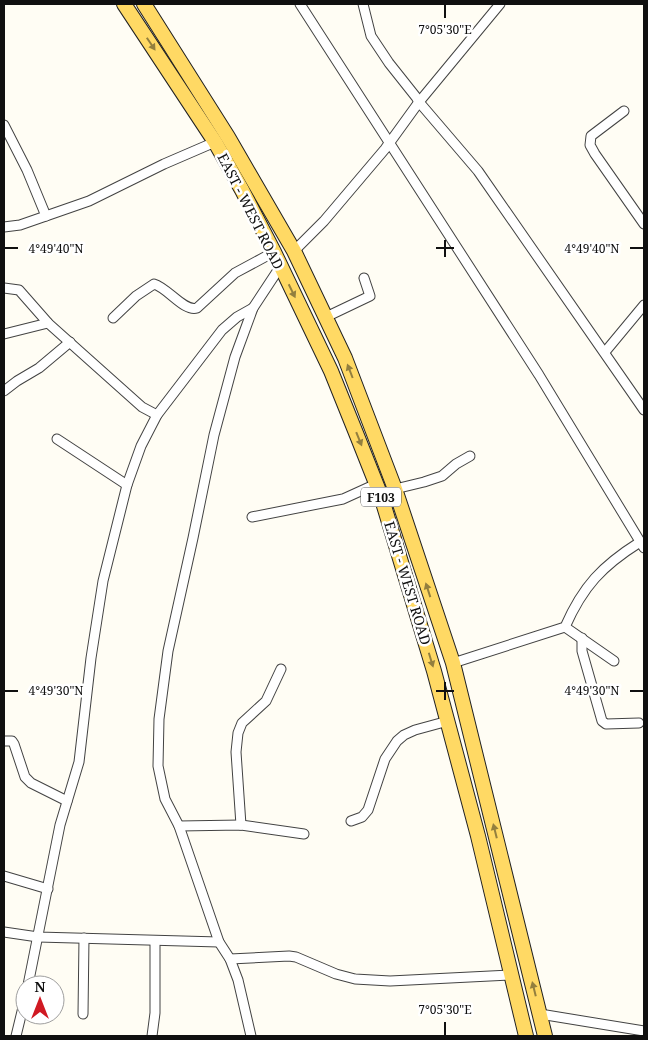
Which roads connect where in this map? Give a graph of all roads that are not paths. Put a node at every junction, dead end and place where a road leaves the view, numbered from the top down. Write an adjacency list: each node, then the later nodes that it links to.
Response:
1 (124, 4): 10 (main road, EAST - WEST ROAD / F103, one-way to 10)
2 (144, 4): 15 (main road, EAST - WEST ROAD / F103)
3 (300, 4): 11 (street)
4 (363, 4): 6 (street)
5 (500, 4): 6 (street)
6 (418, 102): 11 (street); 27 (street)
7 (624, 111): 13 (street)
8 (4, 125): 9 (street)
9 (6, 138): 12 (street)
10 (216, 142): 12 (street); 16 (main road, EAST - WEST ROAD / F103)
11 (390, 143): 15 (street); 37 (street)
12 (46, 216): 14 (street)
13 (644, 224)
14 (4, 227)
15 (294, 251): 22 (main road, EAST - WEST ROAD / F103)
16 (274, 252): 17 (main road, EAST - WEST ROAD / F103); 23 (street)
17 (280, 267): 21 (street); 33 (main road, EAST - WEST ROAD / F103, one-way to 33)
18 (364, 278): 22 (street)
19 (4, 288): 24 (street)
20 (644, 305): 27 (street)
21 (253, 308): 30 (street); 49 (street)
22 (326, 317): 35 (main road, EAST - WEST ROAD / F103, one-way to 22)
23 (113, 318)
24 (48, 323): 25 (street); 26 (street)
25 (4, 334)
26 (70, 342): 28 (street); 30 (street)
27 (605, 352): 29 (street)
28 (4, 391)
29 (644, 410)
30 (157, 415): 34 (street)
31 (57, 438): 34 (street)
32 (470, 456): 35 (street)
33 (376, 484): 36 (street); 43 (main road, EAST - WEST ROAD / F103, one-way to 43)
34 (127, 485): 46 (street)
35 (395, 490): 41 (main road, EAST - WEST ROAD / F103, one-way to 35)
36 (252, 517)
37 (642, 545): 38 (street)
38 (565, 627): 39 (street); 41 (street)
39 (582, 638): 40 (street); 44 (street)
40 (614, 661)
41 (453, 663): 62 (main road, EAST - WEST ROAD / F103, one-way to 41)
42 (281, 669): 48 (street)
43 (448, 721): 47 (street); 60 (main road, EAST - WEST ROAD / F103)
44 (639, 723)
45 (4, 740): 46 (street)
46 (67, 801): 52 (street)
47 (351, 821)
48 (241, 824): 49 (street); 50 (street)
49 (179, 826): 57 (street)
50 (304, 834)
51 (4, 876): 52 (street)
52 (48, 889): 54 (street)
53 (4, 932): 54 (street)
54 (38, 937): 55 (street); 59 (street)
55 (84, 938): 56 (street); 61 (street)
56 (155, 941): 57 (street); 64 (street)
57 (219, 942): 58 (street)
58 (230, 960): 60 (street); 65 (street)
59 (30, 975)
60 (511, 975): 66 (main road, EAST - WEST ROAD / F103)
61 (83, 1014)
62 (540, 1014): 63 (street); 67 (main road, EAST - WEST ROAD / F103)
63 (644, 1031)
64 (152, 1036)
65 (252, 1036)
66 (526, 1036)
67 (544, 1036)

